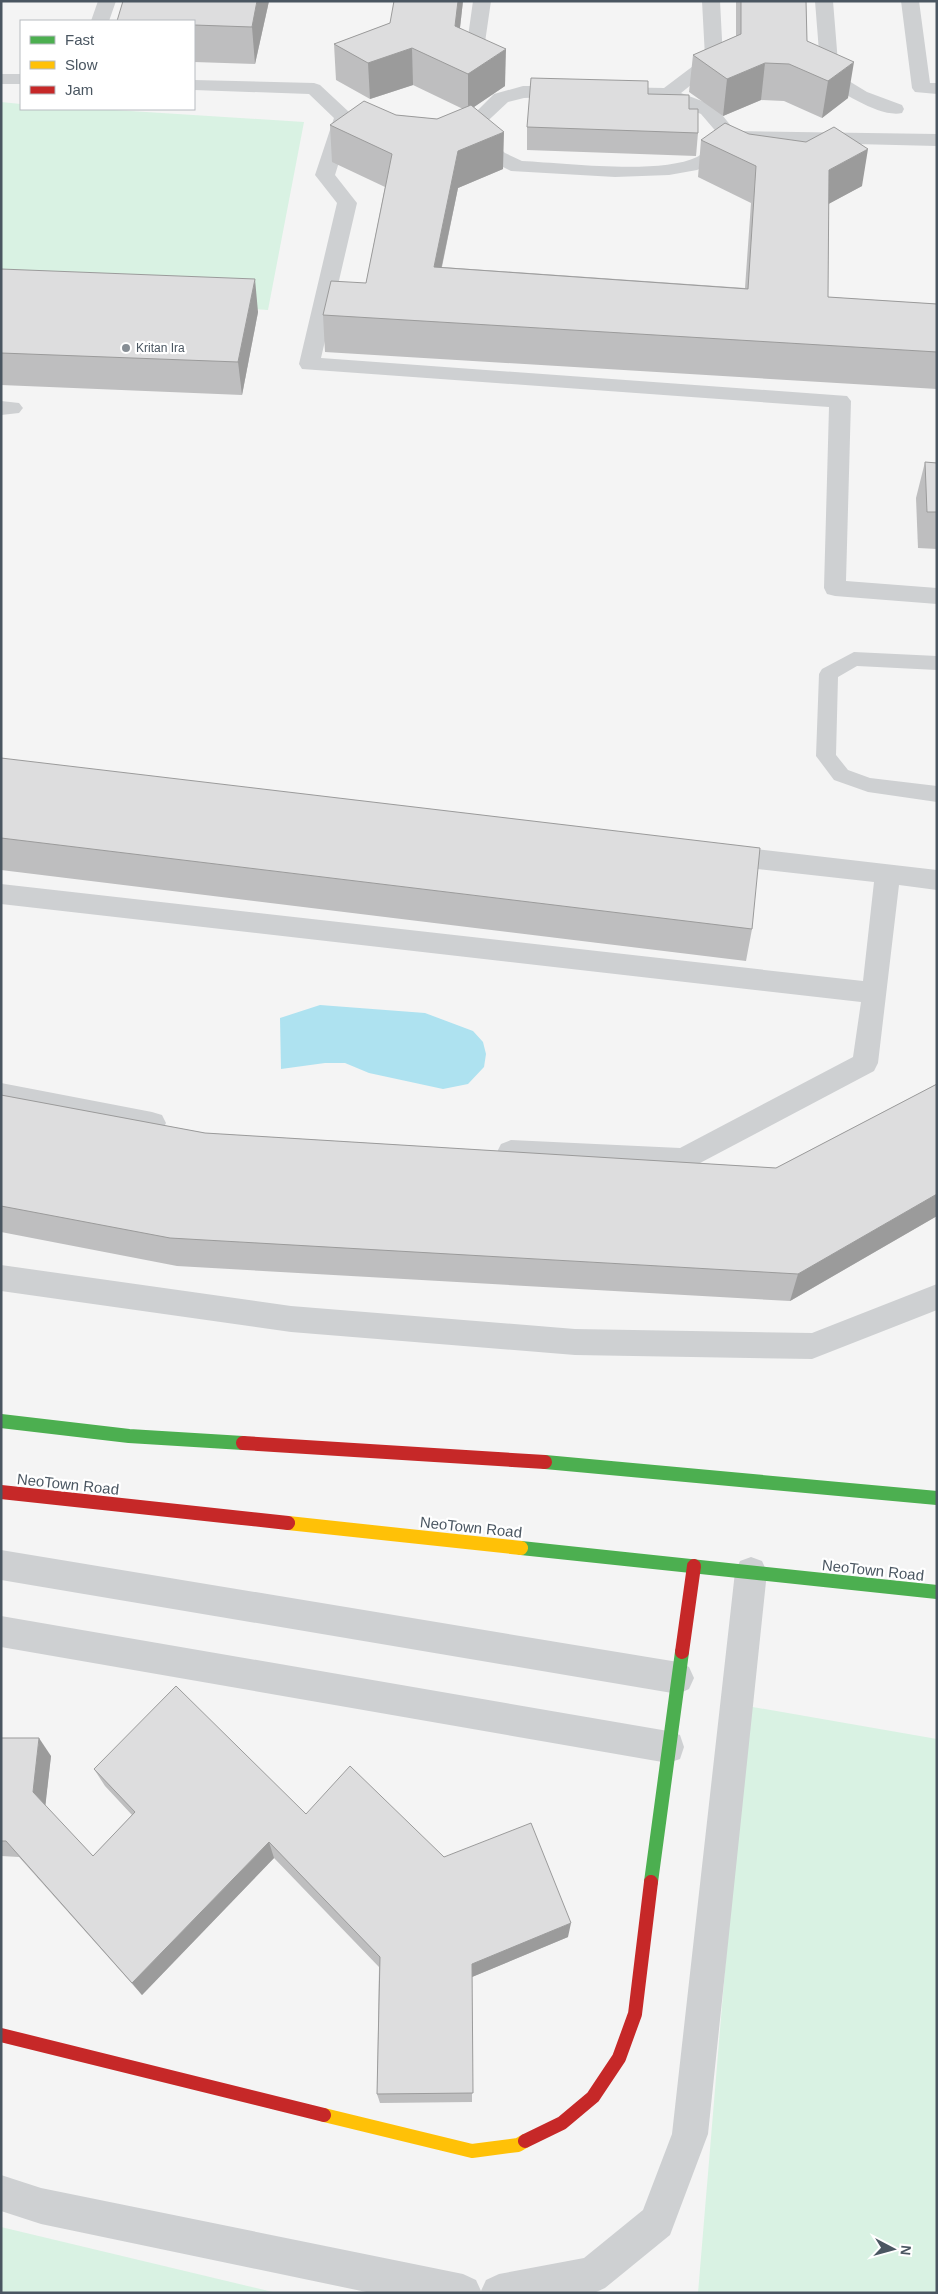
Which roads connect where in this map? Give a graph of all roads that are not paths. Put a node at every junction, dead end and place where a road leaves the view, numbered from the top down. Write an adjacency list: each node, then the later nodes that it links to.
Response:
1 (107, 1): 6 (street)
2 (482, 1): 11 (street)
3 (711, 1): 12 (street)
4 (824, 1): 13 (street)
5 (910, 1): 10 (street)
6 (100, 20)
7 (1, 79): 8 (street)
8 (20, 79)
9 (195, 85): 14 (street)
10 (929, 89): 13 (street)
11 (523, 92): 12 (street); 17 (street)
12 (668, 94): 18 (street)
13 (895, 109): 19 (street)
14 (344, 117): 15 (street); 21 (street)
15 (382, 121)
16 (449, 127): 17 (street)
17 (468, 129): 18 (street)
18 (729, 136): 19 (street)
19 (895, 140): 20 (street)
20 (937, 140)
21 (937, 596)
22 (937, 663): 23 (lane)
23 (937, 794)
24 (701, 852): 25 (street)
25 (888, 874): 26 (street); 28 (street)
26 (937, 880)
27 (1, 894): 28 (street)
28 (876, 993): 31 (street)
29 (1, 1094): 30 (street)
30 (176, 1127)
31 (483, 1151)
32 (1, 1278): 33 (street)
33 (937, 1297)
34 (1, 1421): 36 (street)
35 (1, 1492): 38 (street, NeoTown Road)
36 (937, 1498)
37 (1, 1566): 42 (street)
38 (694, 1566): 39 (street, NeoTown Road); 42 (street)
39 (751, 1572): 40 (street, NeoTown Road); 47 (street)
40 (937, 1592)
41 (1, 1631): 43 (street)
42 (678, 1678): 43 (street)
43 (668, 1747): 44 (street)
44 (1, 2035)
45 (1, 2192): 46 (street)
46 (463, 2293)
47 (500, 2293)

